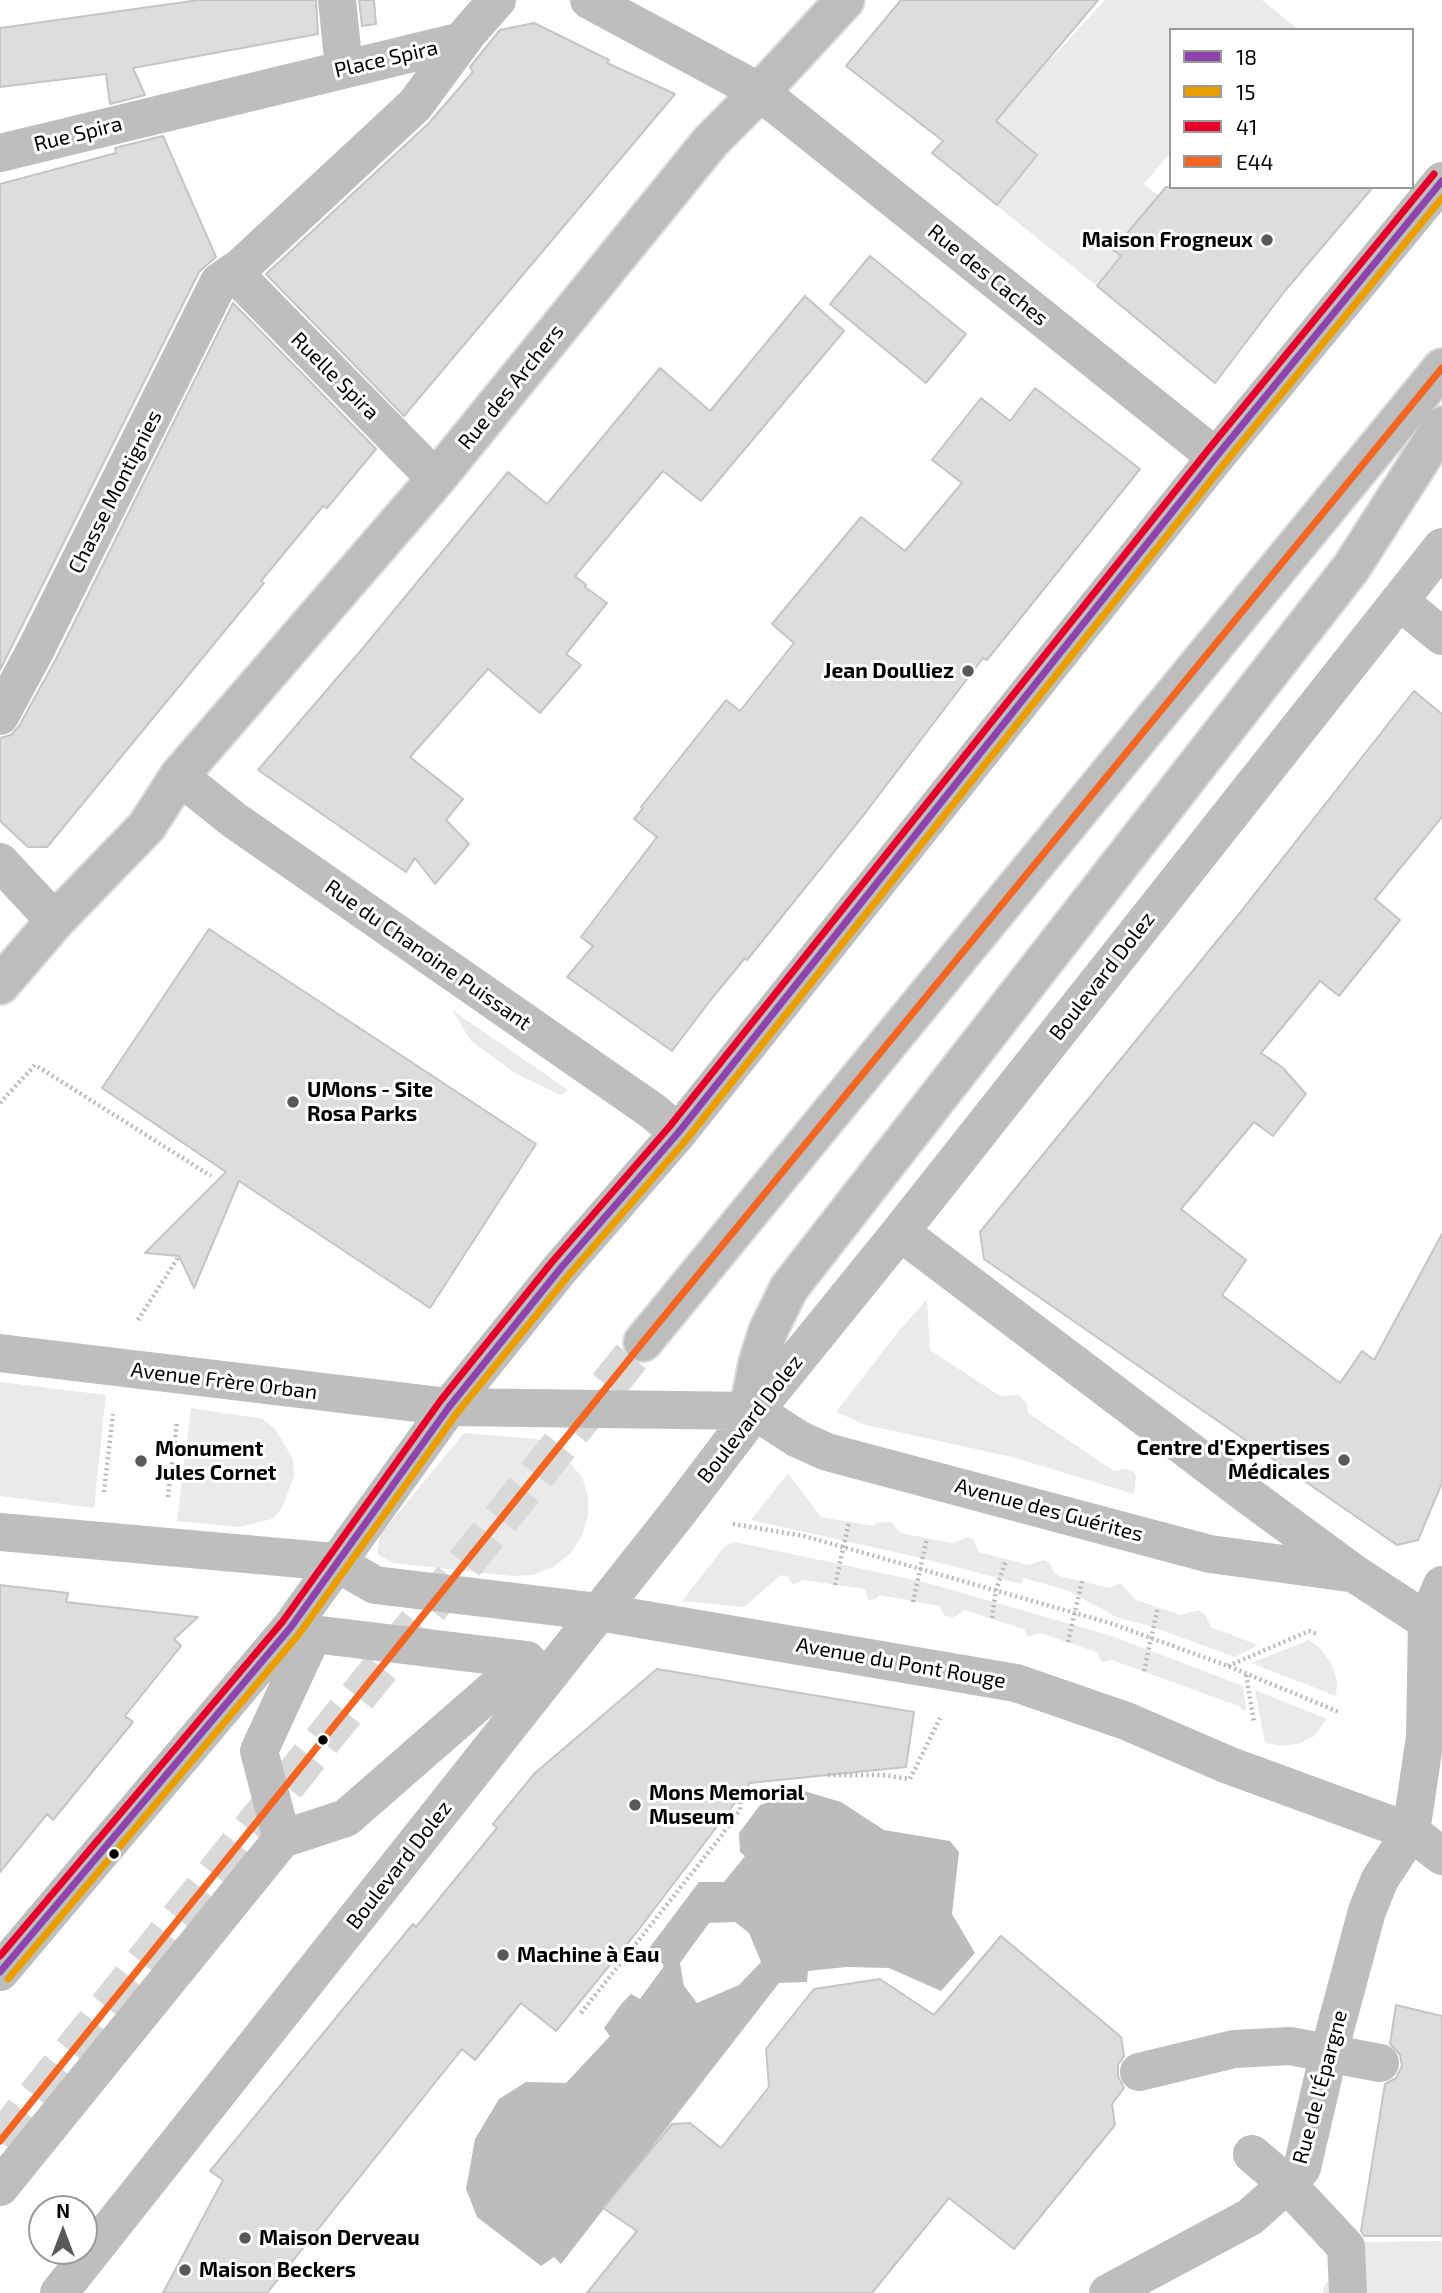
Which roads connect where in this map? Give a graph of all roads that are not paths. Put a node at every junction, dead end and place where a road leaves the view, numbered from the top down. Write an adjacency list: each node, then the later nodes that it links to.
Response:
1 (337, 0): 6 (street)
2 (497, 0): 5 (street)
3 (589, 0): 7 (street, Rue des Caches)
4 (845, 0): 7 (main road, Rue des Archers)
5 (462, 41): 6 (street, Place Spira); 11 (street, Place Spira)
6 (344, 68): 8 (street, Place Spira)
7 (760, 92): 14 (street, Rue des Caches); 15 (main road, Rue des Archers)
8 (156, 115): 9 (street, Rue Spira)
9 (0, 153)
10 (1442, 181): 14 (street)
11 (234, 273): 15 (street, Ruelle Spira); 19 (street, Chasse Montignies)
12 (1442, 368): 26 (main road)
13 (1442, 426): 29 (main road)
14 (1216, 457): 24 (street)
15 (436, 479): 20 (main road, Rue des Archers)
16 (1442, 547): 17 (street, Boulevard Dolez)
17 (1399, 601): 18 (street); 25 (street, Boulevard Dolez)
18 (1442, 636)
19 (0, 716)
20 (179, 776): 22 (main road, Rue des Archers); 24 (street, Rue du Chanoine Puissant)
21 (0, 862): 22 (street)
22 (55, 921): 23 (main road, Rue des Archers)
23 (0, 985)
24 (678, 1133): 28 (street)
25 (900, 1231): 29 (street, Boulevard Dolez); 32 (street, Avenue des Guérites)
26 (643, 1342)
27 (0, 1353): 28 (street, Avenue Frère Orban)
28 (449, 1407): 29 (street, Avenue Frère Orban); 31 (street)
29 (754, 1410): 32 (street, Avenue des Guérites); 34 (street, Boulevard Dolez)
30 (0, 1532): 31 (street)
31 (335, 1562): 34 (street, Avenue du Pont Rouge); 39 (street)
32 (1354, 1574): 35 (street, Avenue des Guérites)
33 (1442, 1585): 35 (street)
34 (598, 1612): 36 (street, Avenue du Pont Rouge); 46 (street, Boulevard Dolez)
35 (1435, 1626): 36 (street)
36 (1411, 1832): 38 (street, Avenue du Pont Rouge); 40 (street, Rue de l'Épargne)
37 (282, 1839): 37 (street); 45 (street)
38 (1442, 1856)
39 (0, 1972)
40 (1329, 2052): 41 (street); 42 (street); 44 (street, Rue de l'Épargne)
41 (1380, 2063)
42 (1139, 2073)
43 (1252, 2154): 44 (street)
44 (1287, 2184): 47 (street, Rue de l'Épargne); 48 (street)
45 (0, 2187)
46 (59, 2293)
47 (1108, 2293)
48 (1348, 2293)

